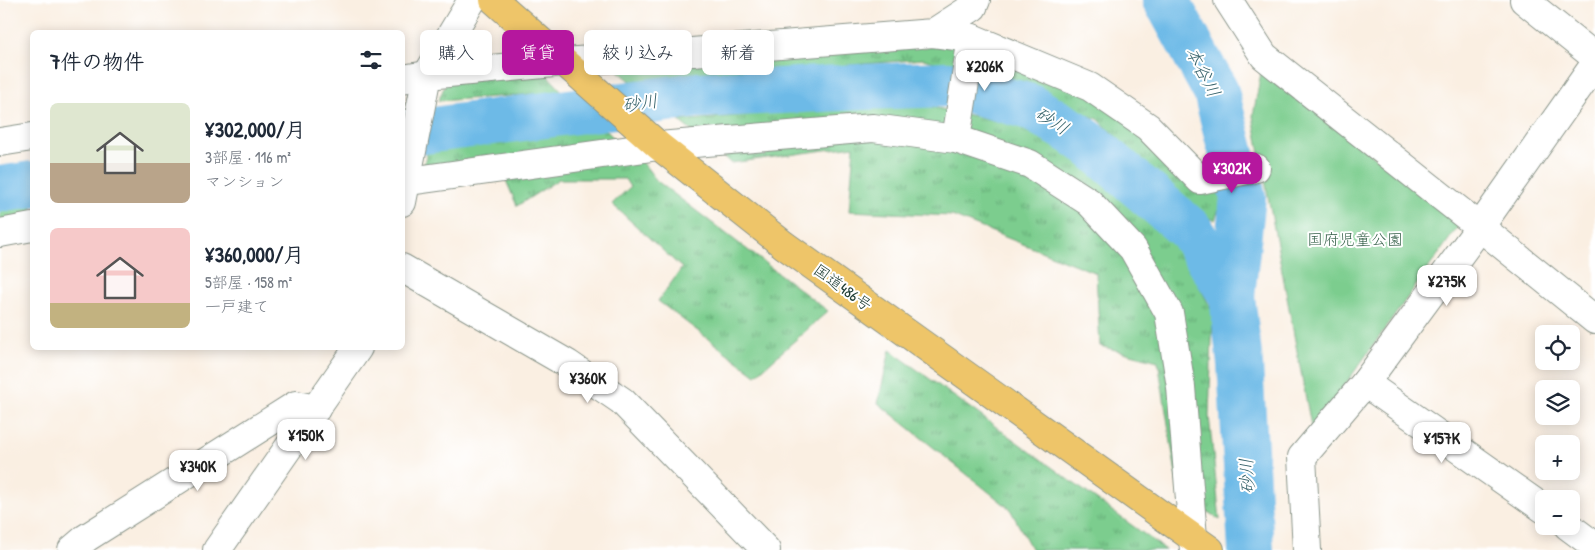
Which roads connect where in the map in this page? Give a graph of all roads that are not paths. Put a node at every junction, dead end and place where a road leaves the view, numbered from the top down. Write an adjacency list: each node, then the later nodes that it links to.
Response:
1 (472, 0): 14 (street)
2 (494, 0): 6 (highway, 国道486号)
3 (976, 0): 7 (street)
4 (1228, 0): 23 (street)
5 (1524, 0): 9 (street)
6 (528, 30)
7 (933, 33): 8 (street); 10 (street)
8 (972, 38): 16 (street); 19 (street)
9 (1595, 57)
10 (574, 61)
11 (1595, 64): 23 (street)
12 (502, 68): 14 (street)
13 (574, 70): 18 (highway, 国道486号)
14 (415, 77): 20 (street)
15 (30, 137): 17 (street)
16 (956, 139): 18 (street); 32 (street)
17 (0, 142)
18 (659, 146): 21 (street); 32 (highway, 国道486号)
19 (1256, 168)
20 (405, 178)
21 (405, 188)
22 (30, 227): 24 (street)
23 (1480, 227): 26 (street); 28 (street)
24 (0, 233)
25 (405, 270): 36 (street)
26 (1595, 320)
27 (357, 350): 29 (street)
28 (1365, 383): 30 (street); 37 (street)
29 (316, 409): 34 (street); 35 (street)
30 (1535, 503)
31 (1580, 535): 33 (street)
32 (1199, 546)
33 (1595, 546)
34 (72, 550)
35 (218, 550)
36 (766, 550)
37 (1307, 550)

